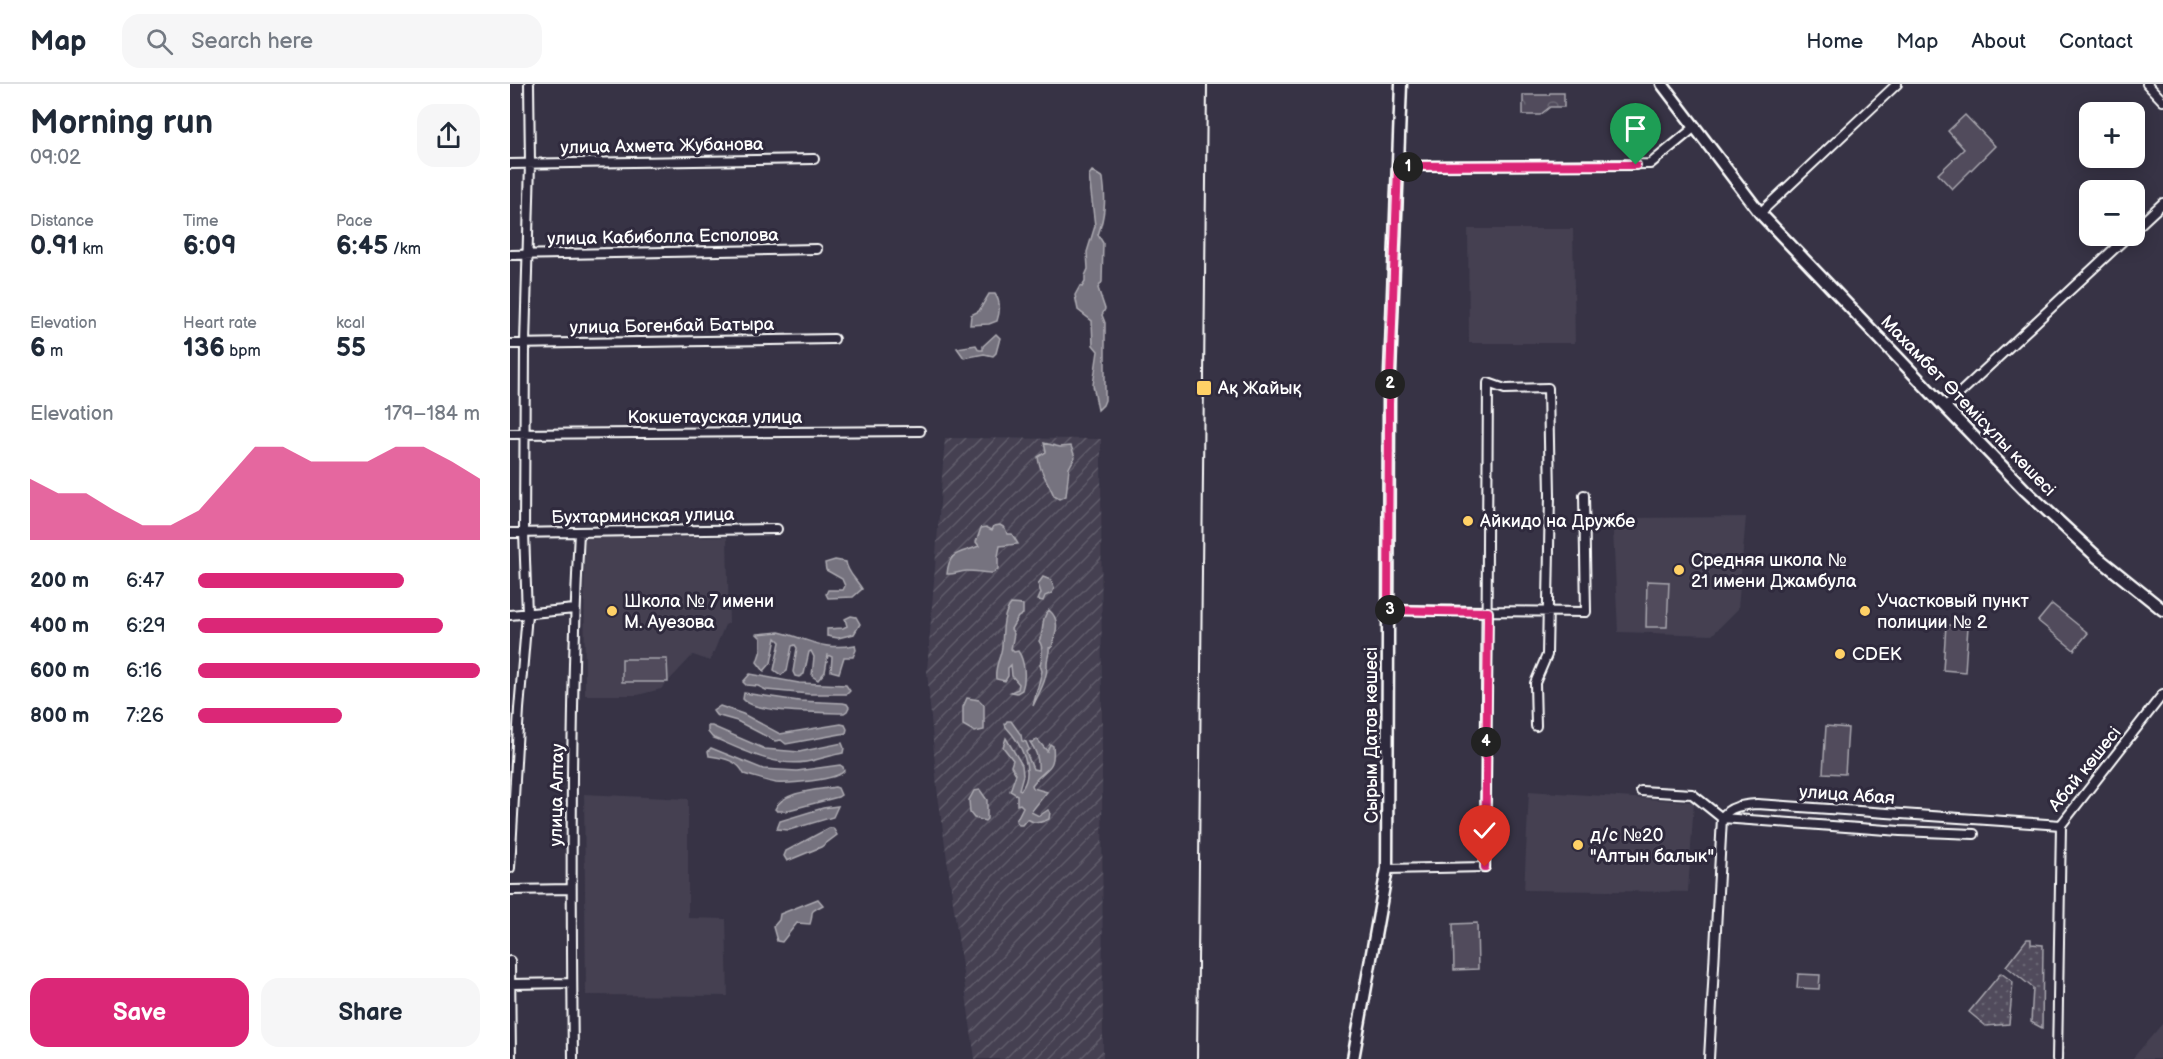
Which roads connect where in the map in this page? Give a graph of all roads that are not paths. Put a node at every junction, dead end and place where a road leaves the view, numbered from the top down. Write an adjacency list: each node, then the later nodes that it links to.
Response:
1 (529, 84): 9 (street)
2 (1401, 84): 11 (main road, Сырым Датов көшесі)
3 (1662, 84): 7 (main road, Махамбет Өтемісұлы көшесі)
4 (1898, 84): 13 (street)
5 (2147, 84): 6 (street)
6 (2162, 98)
7 (1695, 127): 11 (street); 13 (main road, Махамбет Өтемісұлы көшесі)
8 (814, 159): 9 (street, улица Ахмета Жубанова)
9 (530, 163): 10 (street, улица Ахмета Жубанова); 17 (street)
10 (510, 164)
11 (1398, 166): 32 (main road, Сырым Датов көшесі)
12 (2163, 203): 14 (street)
13 (1760, 213): 22 (main road, Махамбет Өтемісұлы көшесі)
14 (2145, 220)
15 (2117, 246): 22 (street)
16 (817, 249): 17 (street, улица Кабиболла Есполова)
17 (528, 254): 18 (street, улица Кабиболла Есполова); 21 (street)
18 (510, 255)
19 (834, 339): 21 (street, улица Богенбай Батыра)
20 (510, 344): 21 (street, улица Богенбай Батыра)
21 (525, 344): 25 (street)
22 (1945, 407): 33 (main road, Махамбет Өтемісұлы көшесі)
23 (920, 431): 25 (street, Кокшетауская улица)
24 (510, 434): 25 (street, Кокшетауская улица)
25 (525, 434): 28 (street)
26 (1584, 495): 34 (street)
27 (777, 529): 29 (street, Бухтарминская улица)
28 (524, 532): 29 (street, Бухтарминская улица); 30 (street, Бухтарминская улица); 36 (street)
29 (579, 532): 31 (street, улица Алтау)
30 (510, 533)
31 (575, 609): 36 (street); 48 (street, улица Алтау)
32 (1388, 610): 35 (street); 47 (main road, Сырым Датов көшесі)
33 (2163, 610)
34 (1547, 611): 35 (street); 35 (street); 40 (street)
35 (1488, 612): 47 (street)
36 (527, 614): 37 (street); 39 (street)
37 (510, 615)
38 (2163, 694): 44 (street, Абай көшесі)
39 (514, 709): 46 (street)
40 (1536, 726)
41 (1641, 791): 42 (street)
42 (1722, 818): 43 (street, улица Абая); 45 (street, улица Абая); 56 (street)
43 (1976, 819): 44 (street, Абай көшесі)
44 (2061, 825): 57 (street)
45 (1974, 834)
46 (510, 868)
47 (1387, 869): 55 (main road, Сырым Датов көшесі)
48 (571, 889): 49 (street); 51 (street, улица Алтау)
49 (510, 890)
50 (510, 962): 52 (street)
51 (572, 982): 52 (street); 54 (street, улица Алтау)
52 (510, 984): 53 (street)
53 (511, 1059)
54 (573, 1059)
55 (1353, 1059)
56 (1709, 1059)
57 (2057, 1059)

